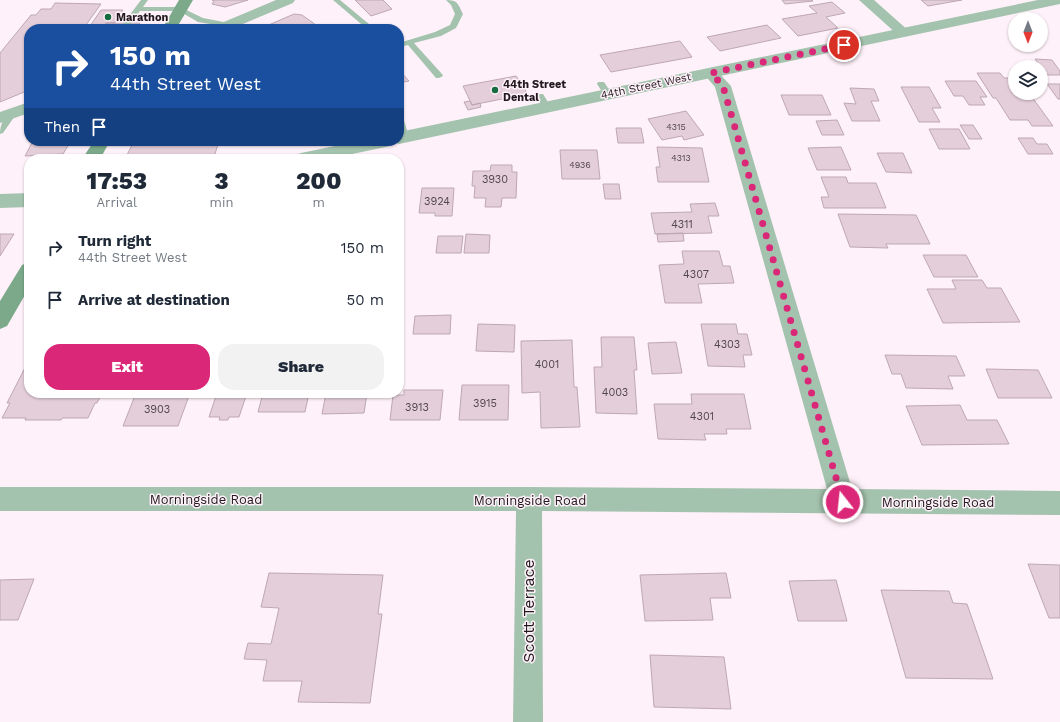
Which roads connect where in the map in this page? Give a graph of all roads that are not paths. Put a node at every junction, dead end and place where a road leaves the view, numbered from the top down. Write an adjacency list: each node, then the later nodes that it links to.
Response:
1 (145, 0): 8 (lane)
2 (288, 0): 13 (street)
3 (336, 0): 14 (lane)
4 (449, 0): 16 (lane)
5 (866, 0): 15 (street)
6 (1058, 0): 15 (street, 44th Street West)
7 (183, 5): 8 (lane); 11 (main road); 12 (lane)
8 (139, 9): 9 (lane); 10 (lane)
9 (126, 24)
10 (133, 24)
11 (172, 24)
12 (214, 24)
13 (231, 24)
14 (365, 24)
15 (903, 32): 18 (street, 44th Street West)
16 (409, 42): 17 (lane); 19 (lane)
17 (404, 44)
18 (711, 73): 23 (street, 44th Street West); 32 (street)
19 (439, 76)
20 (24, 109): 21 (street)
21 (6, 116): 22 (lane)
22 (0, 131)
23 (404, 137)
24 (362, 146): 25 (street)
25 (325, 154)
26 (24, 200): 27 (street)
27 (0, 201)
28 (24, 279): 29 (main road)
29 (0, 320)
30 (0, 499): 31 (street, Morningside Road)
31 (529, 499): 32 (street, Morningside Road); 34 (street, Scott Terrace)
32 (843, 502): 33 (street, Morningside Road)
33 (1060, 502)
34 (528, 722)

